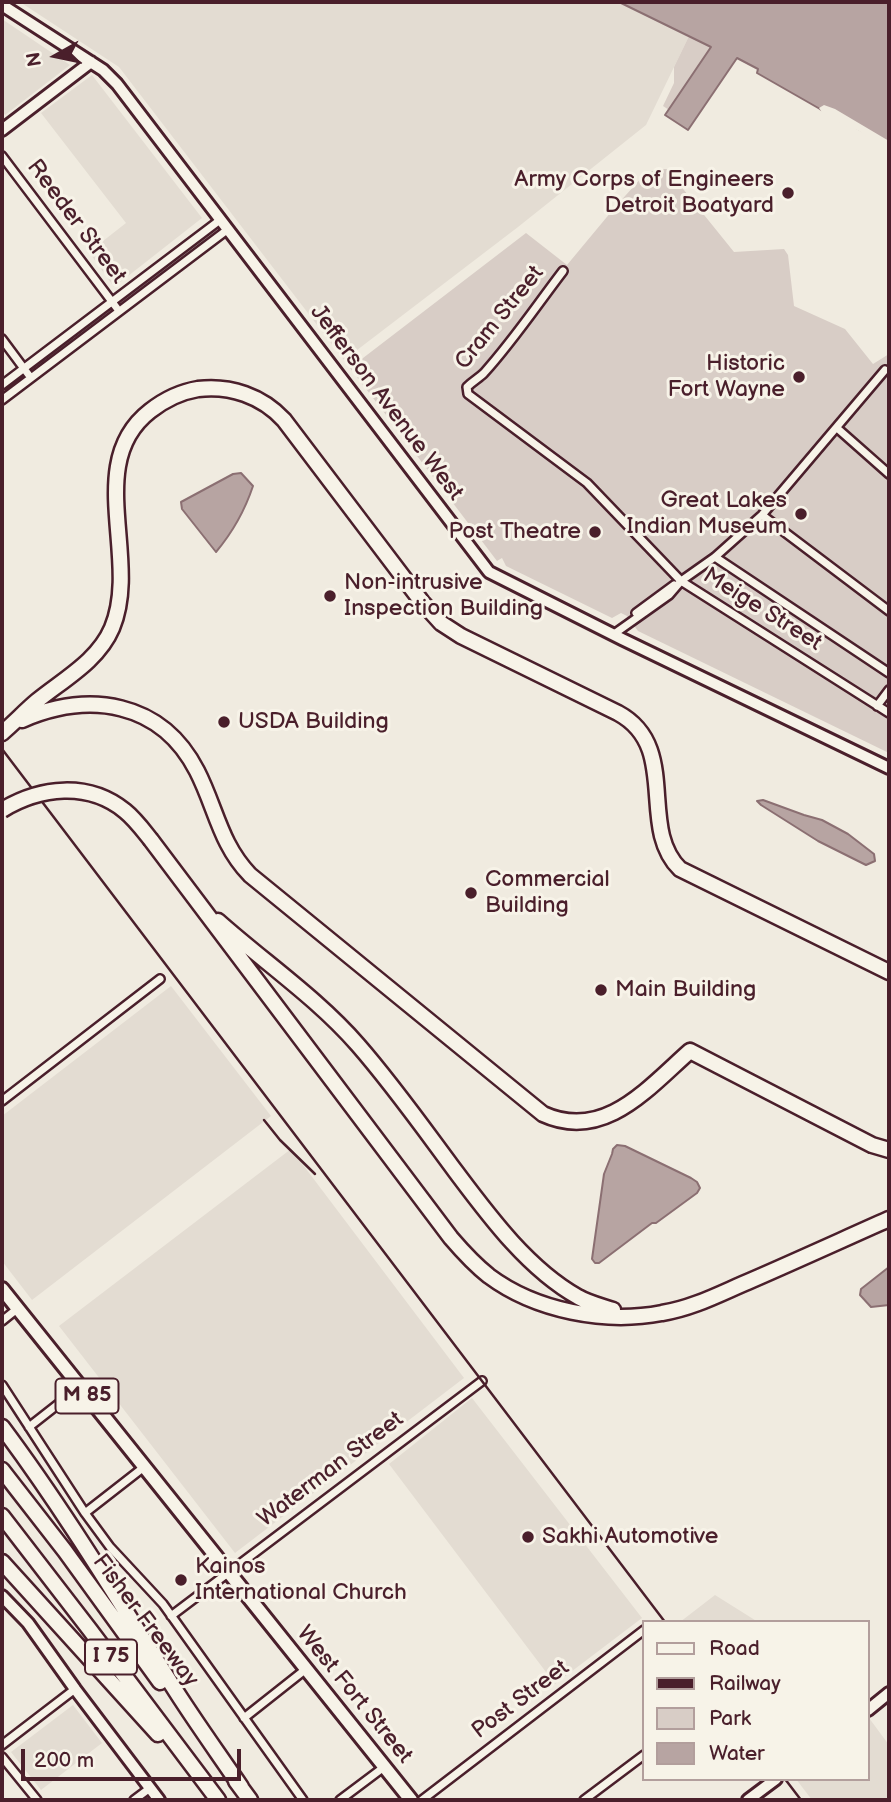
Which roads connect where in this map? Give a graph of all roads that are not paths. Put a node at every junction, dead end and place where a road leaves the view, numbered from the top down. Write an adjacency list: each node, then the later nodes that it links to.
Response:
1 (2, 5): 2 (main road, Jefferson Avenue West)
2 (91, 62): 3 (main road); 5 (main road, Jefferson Avenue West)
3 (2, 130)
4 (2, 156): 8 (street, Reeder Street)
5 (220, 220): 6 (main road, Jefferson Avenue West); 8 (street)
6 (227, 230): 9 (street); 23 (main road, Jefferson Avenue West)
7 (563, 271): 15 (street, Cram Street)
8 (112, 301): 9 (street, Reeder Street); 11 (street)
9 (120, 311): 13 (street)
10 (2, 339): 11 (street)
11 (24, 368): 13 (street); 14 (street)
12 (885, 370): 17 (street)
13 (31, 378): 16 (street)
14 (2, 384)
15 (467, 390): 21 (street, Meige Street)
16 (2, 400)
17 (837, 428): 18 (street); 19 (street)
18 (889, 474)
19 (762, 515): 20 (street); 22 (street)
20 (715, 557): 21 (street); 24 (street)
21 (681, 581): 23 (street); 26 (street, Meige Street)
22 (889, 611)
23 (614, 634): 30 (main road, Jefferson Avenue West)
24 (889, 673)
25 (889, 690): 26 (street)
26 (877, 706): 27 (street, Meige Street)
27 (889, 713)
28 (14, 723): 29 (highway); 33 (highway); 36 (highway)
29 (2, 733)
30 (889, 768)
31 (2, 810): 32 (highway, bridge)
32 (194, 898): 40 (highway); 40 (highway)
33 (889, 972)
34 (160, 979): 35 (street)
35 (2, 1101)
36 (889, 1150)
37 (889, 1219): 40 (highway)
38 (2, 1289): 39 (main road, West Fort Street / M 85)
39 (17, 1308): 41 (street); 44 (main road, West Fort Street / M 85)
40 (643, 1315)
41 (2, 1321)
42 (482, 1381): 52 (street, Waterman Street)
43 (2, 1385): 46 (street)
44 (80, 1387): 46 (street); 47 (main road, West Fort Street / M 85)
45 (2, 1427): 66 (highway)
46 (29, 1427): 49 (street)
47 (145, 1467): 49 (street); 52 (main road, West Fort Street / M 85)
48 (2, 1470): 66 (highway, Fisher Freeway / I 75)
49 (85, 1513): 54 (street)
50 (2, 1516): 71 (highway, I 75)
51 (2, 1562): 71 (highway)
52 (229, 1572): 54 (street, Waterman Street); 56 (main road, West Fort Street / M 85)
53 (2, 1597): 57 (main road)
54 (171, 1616): 60 (street)
55 (642, 1632): 76 (street, Post Street)
56 (306, 1670): 60 (street); 64 (main road, West Fort Street / M 85)
57 (75, 1689): 61 (street); 67 (main road)
58 (889, 1693): 59 (main road)
59 (870, 1708)
60 (244, 1718): 73 (street)
61 (2, 1745)
62 (642, 1756): 77 (street)
63 (2, 1757): 68 (street)
64 (384, 1767): 74 (street); 75 (main road, West Fort Street / M 85)
65 (773, 1781): 78 (main road)
66 (241, 1787): 72 (highway, Fisher Freeway / I 75)
67 (150, 1788): 69 (street); 70 (main road)
68 (37, 1800)
69 (134, 1800)
70 (159, 1800)
71 (218, 1800)
72 (250, 1800)
73 (303, 1800)
74 (340, 1800)
75 (411, 1800)
76 (422, 1800)
77 (584, 1800)
78 (748, 1800)

